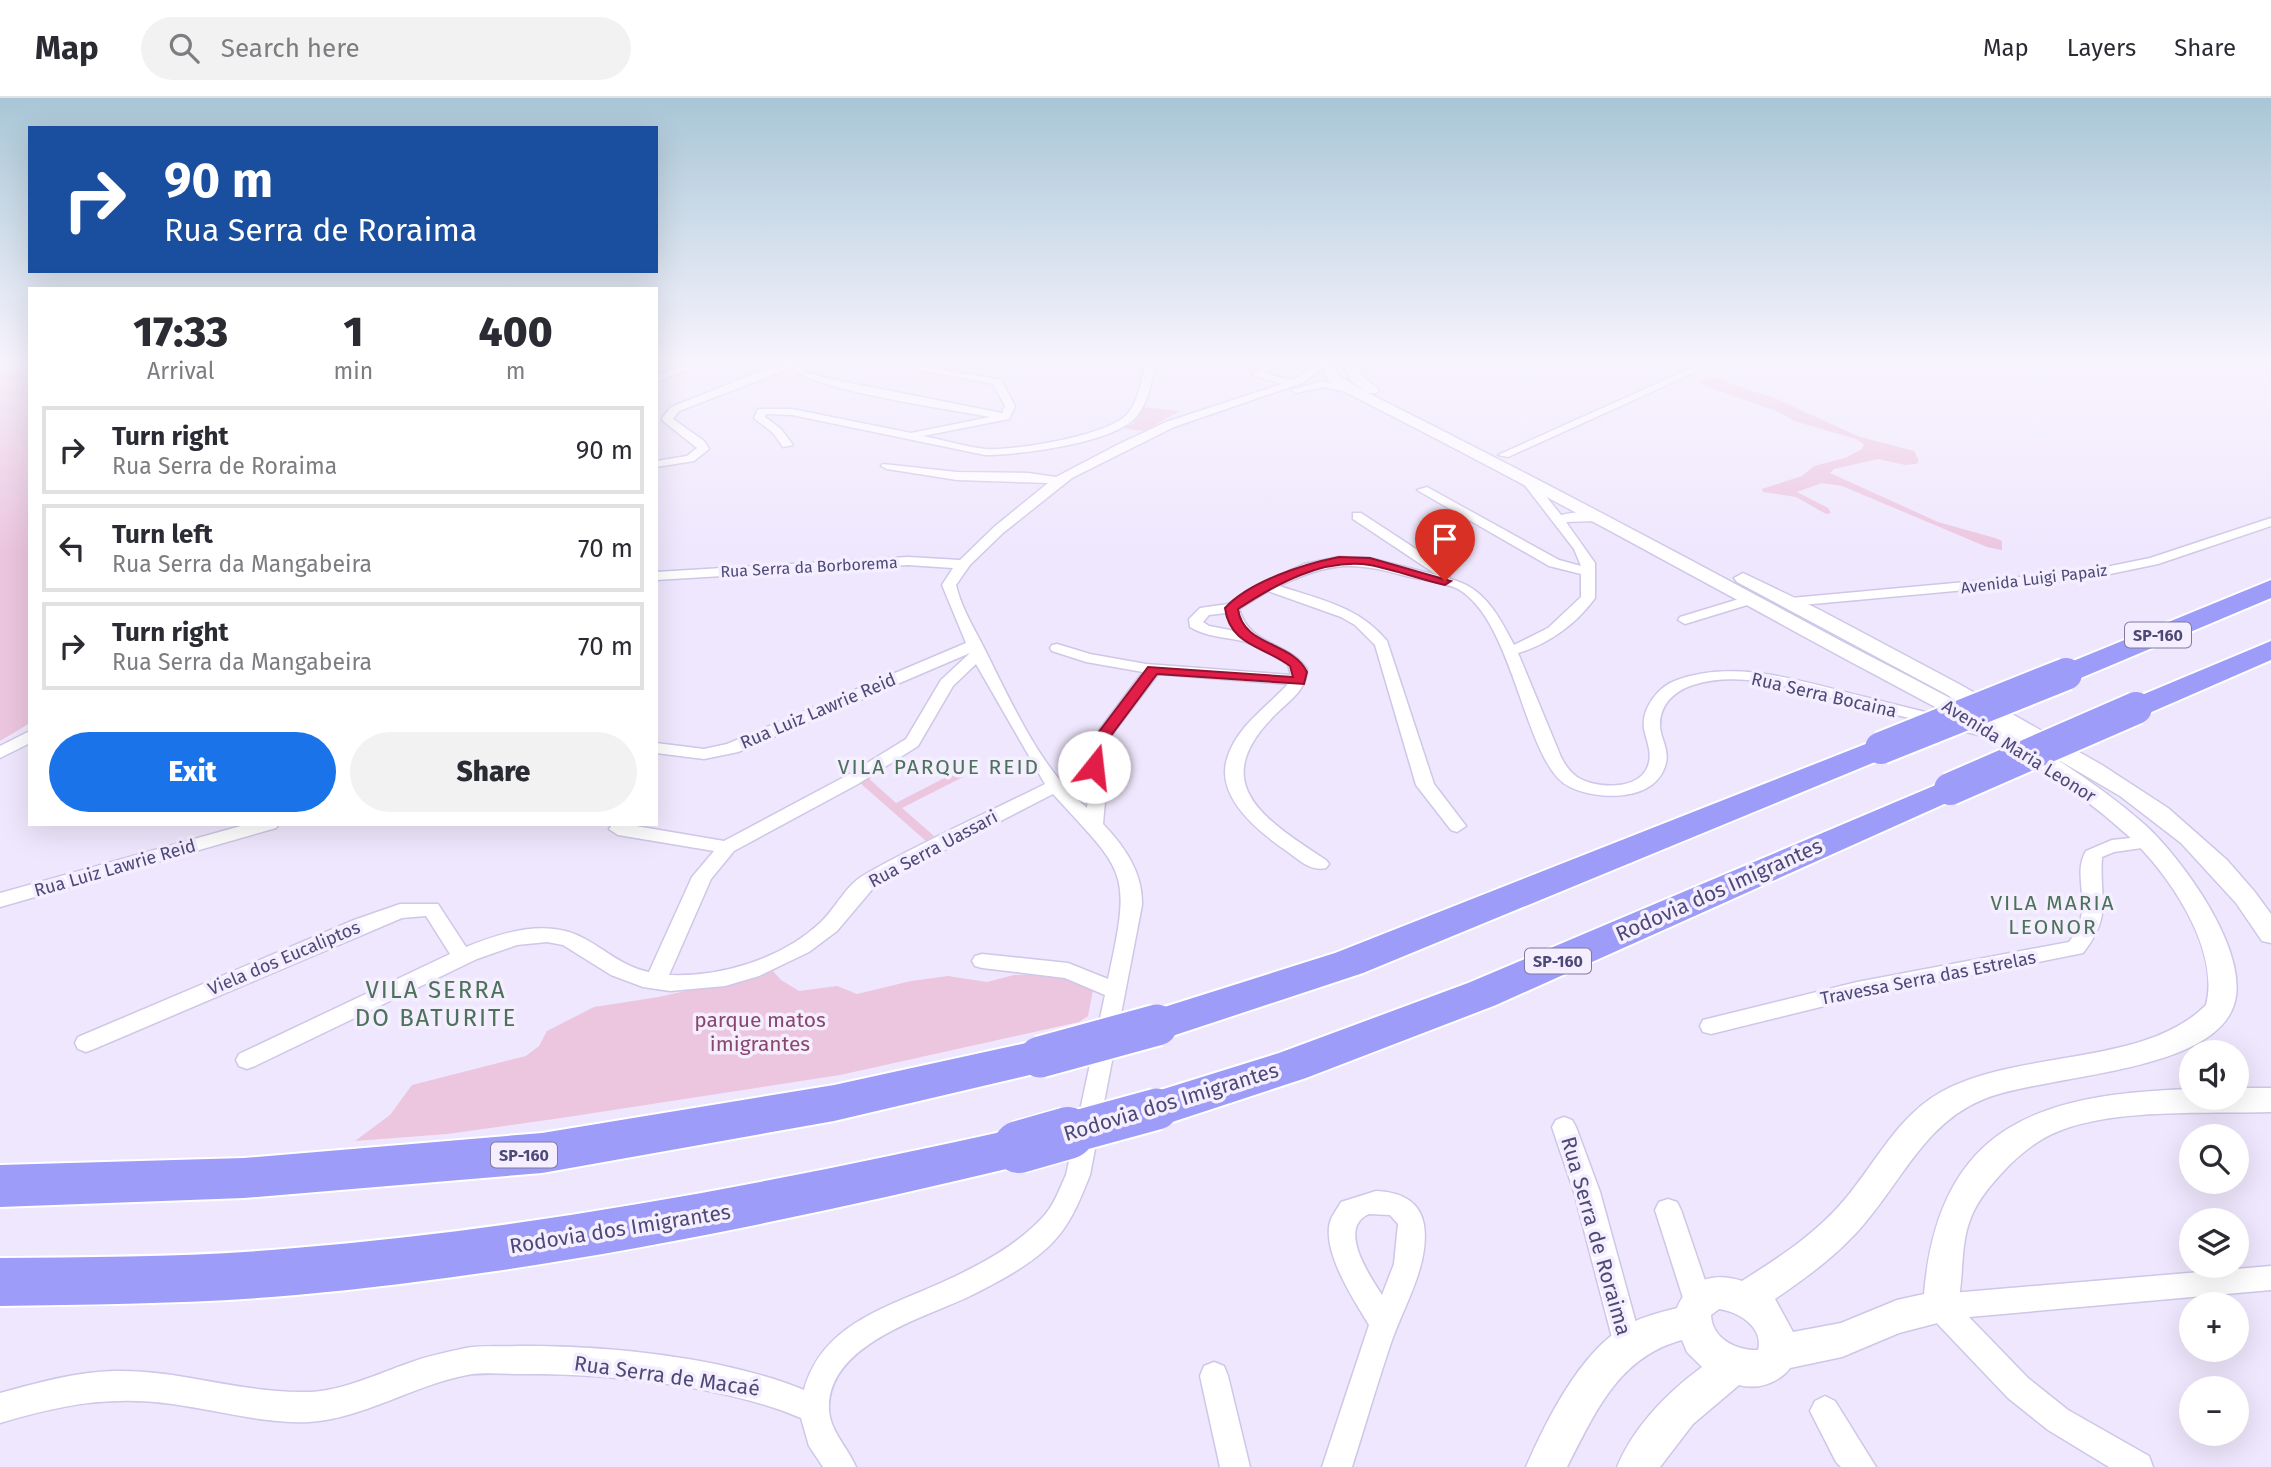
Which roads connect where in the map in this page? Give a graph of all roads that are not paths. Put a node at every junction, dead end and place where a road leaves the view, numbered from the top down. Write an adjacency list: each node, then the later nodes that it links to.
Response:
1 (674, 425): 15 (street)
2 (769, 425): 13 (street)
3 (858, 425): 11 (street)
4 (963, 425): 11 (street)
5 (1120, 425): 10 (street)
6 (1173, 425): 12 (street)
7 (1430, 425): 18 (street, Avenida Maria Leonor)
8 (1433, 425): 14 (street, Avenida Maria Leonor)
9 (1572, 425): 14 (street)
10 (1111, 429): 11 (street); 12 (street)
11 (909, 435)
12 (1131, 441): 17 (street)
13 (787, 445)
14 (1504, 455): 31 (street, Avenida Maria Leonor)
15 (658, 464)
16 (887, 466): 17 (street)
17 (1059, 481): 24 (street)
18 (1529, 483): 21 (street, Avenida Maria Leonor); 22 (street)
19 (1423, 490): 25 (street)
20 (1357, 516): 27 (street)
21 (1596, 517): 22 (street); 30 (street, Avenida Maria Leonor)
22 (1559, 520): 25 (street)
23 (2271, 522): 31 (street, Avenida Luigi Papaiz)
24 (962, 564): 26 (street, Rua Serra da Borborema); 36 (street)
25 (1589, 572): 38 (street)
26 (658, 576)
27 (1445, 581): 28 (street); 38 (street)
28 (1268, 587): 32 (street); 55 (street)
29 (2271, 588): 71 (highway, SP-160, bridge)
30 (1752, 599): 33 (street); 45 (street, Avenida Maria Leonor)
31 (1791, 602): 43 (street, Avenida Maria Leonor)
32 (1232, 608): 34 (street); 34 (street)
33 (1685, 620)
34 (1248, 638): 39 (street)
35 (1057, 648): 40 (street)
36 (977, 650): 49 (street, Rua Luiz Lawrie Reid); 52 (street); 58 (street)
37 (2271, 650): 44 (highway, Rodovia dos Imigrantes / SP-160)
38 (1508, 651): 47 (street, Rua Serra Bocaina)
39 (1289, 659): 41 (street); 42 (street)
40 (1153, 670): 41 (street); 51 (street)
41 (1272, 678): 42 (street); 46 (street)
42 (1299, 681): 46 (street)
43 (1987, 707): 45 (street); 47 (street, Avenida Maria Leonor)
44 (2136, 708): 74 (highway, Rodovia dos Imigrantes / SP-160, bridge)
45 (1959, 713): 47 (street, Avenida Maria Leonor)
46 (1261, 719): 59 (street)
47 (2010, 731): 57 (street, Avenida Maria Leonor); 61 (street, Avenida Maria Leonor)
48 (28, 737): 50 (street)
49 (658, 748)
50 (0, 753)
51 (1094, 767): 52 (street); 54 (street)
52 (1061, 792): 54 (street); 64 (street, Rua Serra Uassari)
53 (263, 826): 60 (street, Rua Luiz Lawrie Reid)
54 (1094, 826): 65 (street)
55 (1457, 826)
56 (618, 829): 58 (street)
57 (2149, 842): 66 (street, Travessa Serra das Estrelas); 75 (street, Avenida Maria Leonor)
58 (727, 847): 64 (street)
59 (1319, 864)
60 (0, 900)
61 (2271, 934)
62 (462, 957): 64 (street, Rua Serra Uassari); 67 (street, Viela dos Eucaliptos); 68 (street, Rua Serra Uassari)
63 (982, 961): 65 (street)
64 (654, 982)
65 (1116, 991): 84 (street)
66 (1711, 1026)
67 (86, 1043)
68 (247, 1060)
69 (2271, 1100): 76 (street)
70 (1564, 1127): 79 (street, Rua Serra de Roraima)
71 (0, 1186)
72 (1668, 1210): 77 (street)
73 (2271, 1278): 76 (street)
74 (0, 1282)
75 (1746, 1299): 77 (street); 80 (street)
76 (1940, 1307): 80 (street); 92 (street)
77 (1695, 1311): 79 (street); 81 (street)
78 (1384, 1322): 88 (street)
79 (1628, 1345): 89 (street)
80 (1778, 1353): 81 (street)
81 (1734, 1367): 90 (street)
82 (1214, 1376): 87 (street)
83 (0, 1408): 84 (street, Rua Serra de Macaé)
84 (814, 1409): 86 (street)
85 (1825, 1410): 91 (street)
86 (841, 1467)
87 (1235, 1467)
88 (1337, 1467)
89 (1546, 1467)
90 (1637, 1467)
91 (1861, 1467)
92 (2138, 1467)

